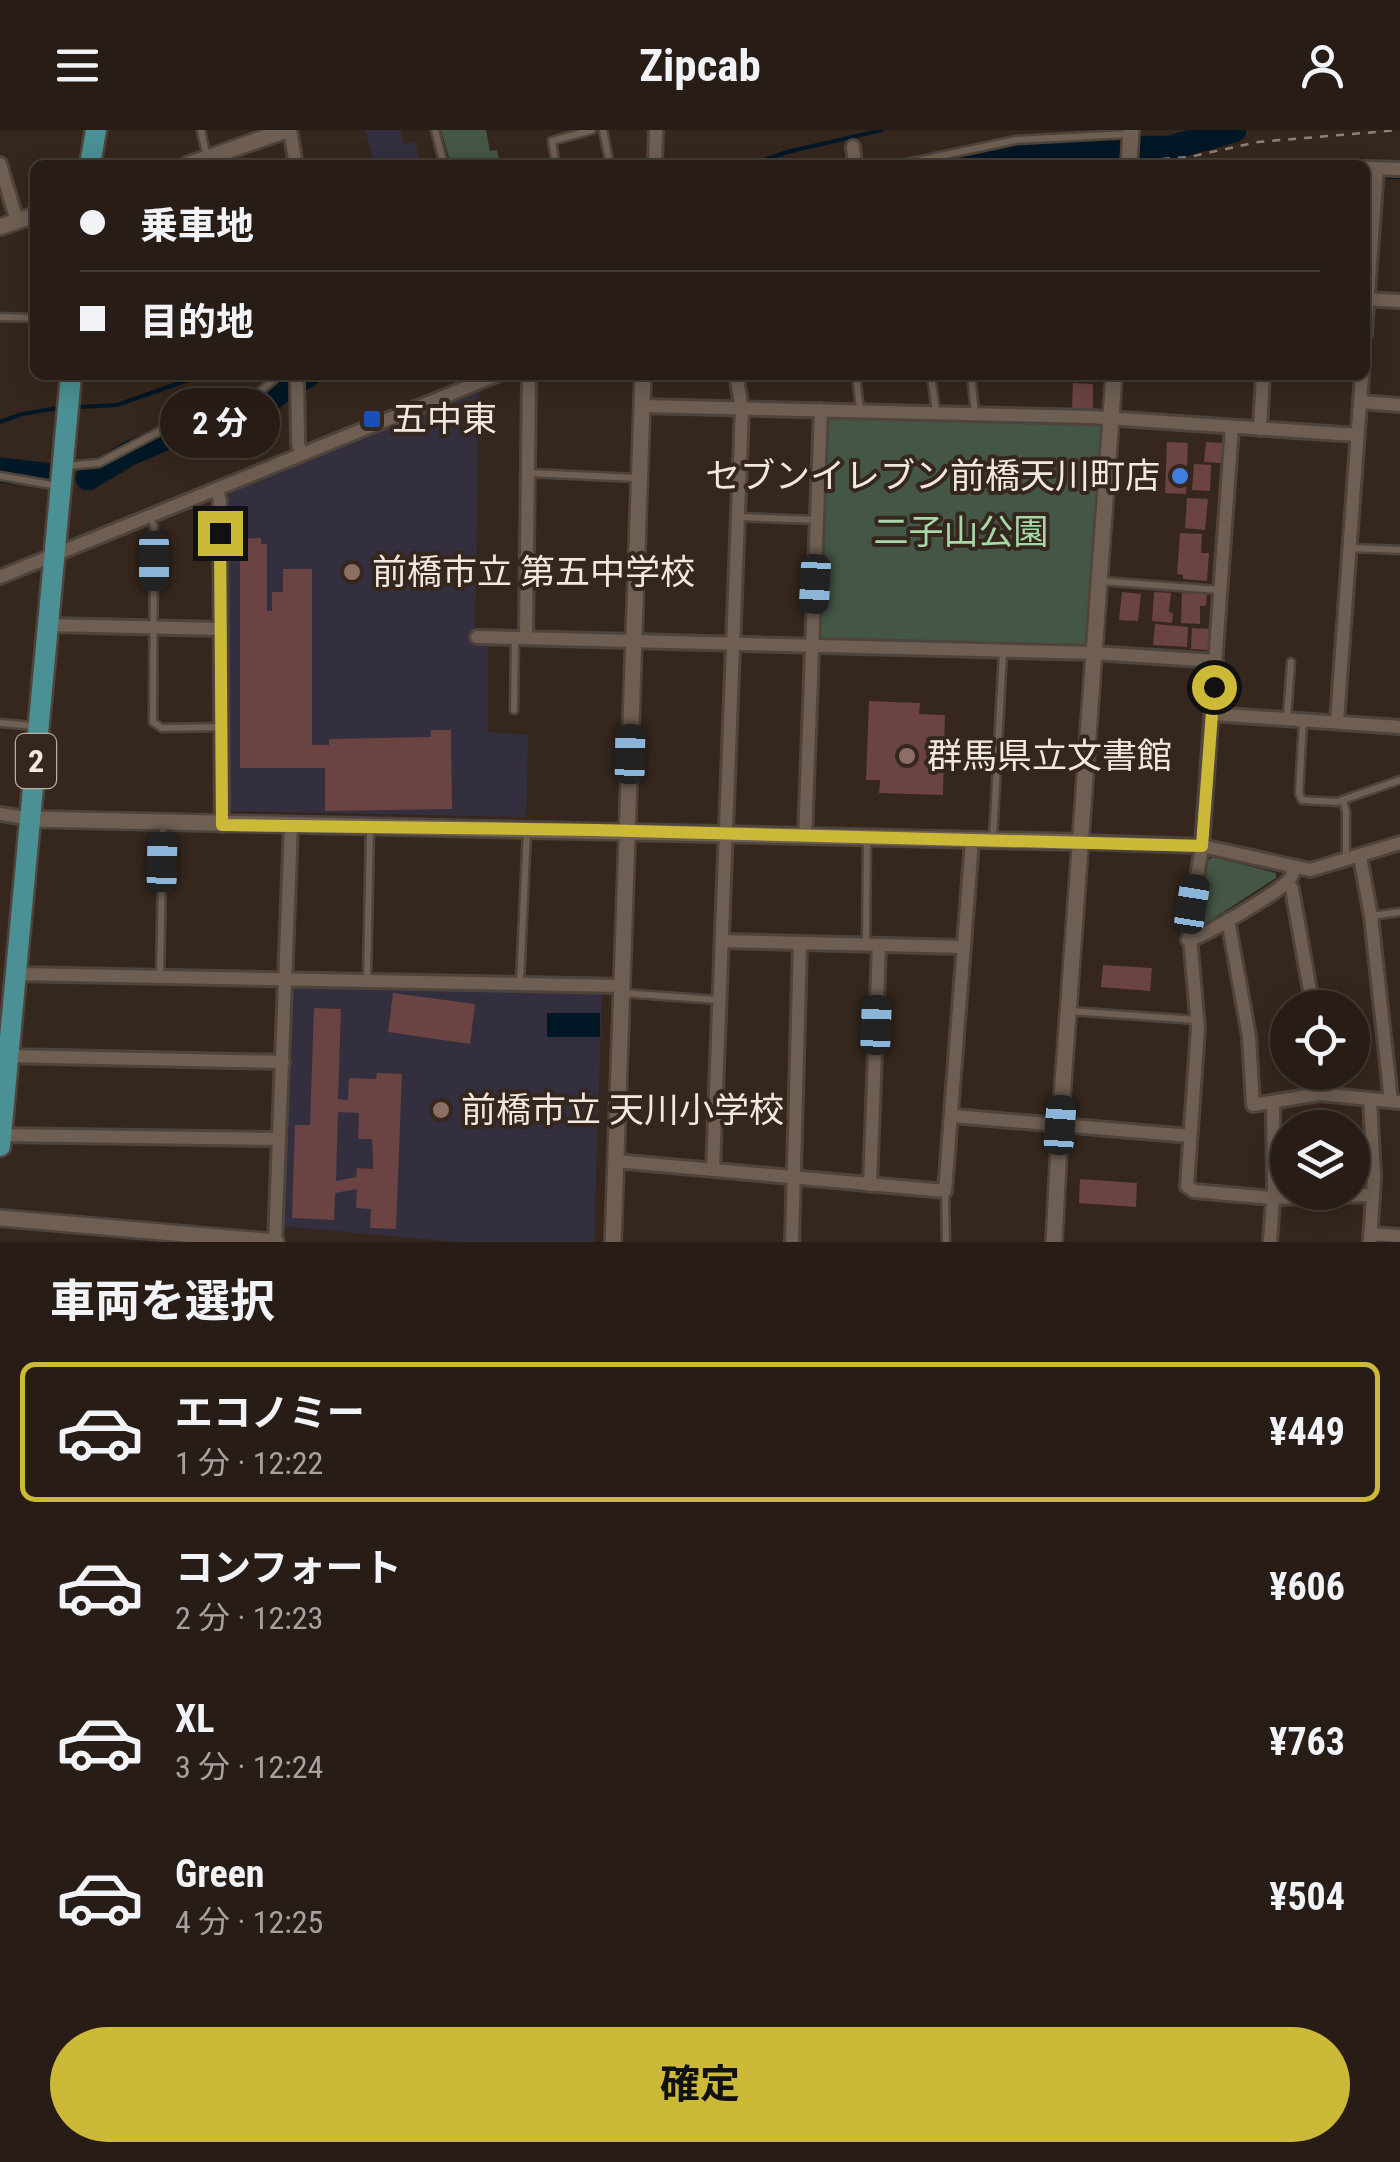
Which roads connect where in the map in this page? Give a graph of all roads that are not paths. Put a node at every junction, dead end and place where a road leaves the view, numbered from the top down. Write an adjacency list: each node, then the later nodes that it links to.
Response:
1 (96, 130): 11 (main road)
2 (201, 130): 10 (lane)
3 (288, 130): 10 (street); 13 (street)
4 (435, 130): 14 (lane)
5 (592, 130): 15 (lane)
6 (603, 130): 16 (lane)
7 (656, 130): 17 (street)
8 (1131, 132): 19 (lane); 20 (street)
9 (853, 148): 18 (street)
10 (207, 158): 12 (street)
11 (91, 160)
12 (201, 160)
13 (295, 160)
14 (443, 160)
15 (555, 160)
16 (609, 160)
17 (654, 160)
18 (855, 160)
19 (922, 160)
20 (1136, 160)
21 (0, 164): 26 (street)
22 (1371, 168): 23 (street); 24 (street)
23 (1400, 169)
24 (1370, 196)
25 (30, 216): 26 (street)
26 (17, 221): 27 (street)
27 (0, 226)
28 (1370, 299): 29 (street)
29 (1400, 301)
30 (0, 318): 31 (lane)
31 (30, 318)
32 (72, 380): 60 (main road, 2)
33 (273, 380): 60 (lane)
34 (298, 380): 57 (street)
35 (485, 380): 57 (street)
36 (529, 380): 58 (street)
37 (643, 380): 47 (street)
38 (737, 380): 48 (street)
39 (857, 380): 50 (lane)
40 (931, 380): 51 (lane)
41 (970, 380): 52 (lane)
42 (1114, 380): 53 (street)
43 (1264, 380): 55 (street)
44 (1362, 380): 45 (street)
45 (1360, 402): 46 (street); 56 (street)
46 (1400, 404)
47 (642, 406): 48 (street); 61 (street)
48 (742, 409): 49 (street); 64 (street)
49 (821, 410): 50 (street); 65 (street)
50 (860, 412): 51 (street)
51 (936, 414): 52 (street)
52 (974, 415): 53 (street)
53 (1111, 418): 54 (street); 70 (street)
54 (1232, 426): 55 (street); 71 (street)
55 (1260, 428): 56 (street)
56 (1358, 435): 66 (street)
57 (301, 454): 62 (street)
58 (528, 473): 61 (lane); 76 (street)
59 (0, 476): 60 (lane)
60 (63, 477): 68 (main road, 2)
61 (639, 478): 77 (street)
62 (217, 489): 63 (street); 74 (street)
63 (151, 517): 68 (street); 73 (lane)
64 (738, 517): 65 (lane); 78 (street)
65 (818, 520): 79 (street)
66 (1349, 548): 67 (lane); 88 (street)
67 (1400, 550)
68 (56, 555): 69 (street); 72 (main road, 2)
69 (0, 577)
70 (1100, 580): 71 (lane); 81 (street)
71 (1220, 590): 82 (street)
72 (49, 625): 73 (street); 90 (main road, 2)
73 (153, 628): 74 (street); 91 (lane)
74 (221, 629): 91 (street)
75 (477, 637): 76 (street)
76 (521, 638): 77 (street); 84 (lane)
77 (632, 640): 78 (street); 102 (street)
78 (733, 645): 79 (street); 103 (street)
79 (812, 647): 80 (street); 104 (street)
80 (1003, 651): 81 (street); 107 (lane)
81 (1095, 653): 82 (street); 108 (street)
82 (1216, 660): 85 (street)
83 (1291, 662): 86 (lane)
84 (514, 710)
85 (1212, 714): 86 (street); 110 (street)
86 (1287, 719): 87 (street)
87 (1303, 720): 88 (street); 94 (lane)
88 (1338, 722): 92 (street)
89 (0, 723): 90 (lane)
90 (39, 726): 96 (main road, 2)
91 (221, 727): 98 (street)
92 (1400, 727)
93 (1400, 780): 94 (lane)
94 (1342, 800): 111 (lane)
95 (0, 814): 96 (street)
96 (32, 819): 97 (street); 122 (main road, 2)
97 (163, 824): 98 (street); 123 (lane)
98 (222, 825): 99 (street)
99 (291, 825): 100 (street); 124 (street)
100 (370, 827): 101 (street); 125 (lane)
101 (527, 829): 102 (street); 126 (lane)
102 (629, 831): 103 (street); 127 (street)
103 (726, 835): 104 (street); 118 (street)
104 (804, 836): 105 (street)
105 (867, 838): 106 (street); 120 (lane)
106 (972, 840): 107 (street); 121 (street)
107 (992, 841): 108 (street)
108 (1080, 842): 110 (street); 130 (street)
109 (1400, 843): 111 (street)
110 (1202, 846): 112 (street); 117 (street)
111 (1354, 859): 112 (street); 115 (street)
112 (1295, 868): 113 (street)
113 (1287, 882): 116 (street); 128 (street)
114 (1400, 912): 115 (lane)
115 (1371, 916): 137 (street)
116 (1228, 920): 117 (street); 138 (street)
117 (1188, 940): 131 (street)
118 (722, 941): 119 (street); 129 (street)
119 (800, 944): 120 (street); 148 (street)
120 (873, 945): 121 (street); 149 (street)
121 (964, 947): 140 (street)
122 (8, 973): 123 (street); 132 (main road, 2)
123 (160, 978): 124 (street)
124 (285, 978): 125 (street); 133 (street)
125 (368, 980): 126 (street)
126 (520, 983): 127 (street)
127 (622, 990): 129 (lane); 146 (street)
128 (1310, 990)
129 (719, 1000): 147 (street)
130 (1068, 1010): 131 (lane); 141 (street)
131 (1197, 1020): 143 (street)
132 (4, 1056): 133 (street); 142 (main road, 2)
133 (283, 1062): 144 (street)
134 (1320, 1090): 135 (street)
135 (1320, 1094): 136 (street); 138 (street)
136 (1370, 1100): 137 (street); 152 (street)
137 (1395, 1102)
138 (1273, 1103): 139 (street)
139 (1273, 1110)
140 (952, 1116): 141 (street); 150 (street)
141 (1060, 1125): 143 (street); 163 (street)
142 (1, 1135): 144 (street); 145 (main road, 2)
143 (1190, 1136): 153 (street)
144 (279, 1139): 159 (street)
145 (0, 1146)
146 (616, 1161): 147 (street); 160 (street)
147 (713, 1170): 148 (street)
148 (795, 1177): 149 (street); 161 (street)
149 (870, 1185): 150 (street)
150 (945, 1191): 162 (lane)
151 (1370, 1195): 152 (street)
152 (1373, 1195): 158 (street)
153 (1270, 1198)
154 (1272, 1210): 164 (street)
155 (0, 1218): 156 (street)
156 (119, 1235): 159 (street)
157 (1400, 1236): 158 (street)
158 (1370, 1238)
159 (275, 1242)
160 (613, 1242)
161 (792, 1242)
162 (946, 1242)
163 (1054, 1242)
164 (1270, 1242)

